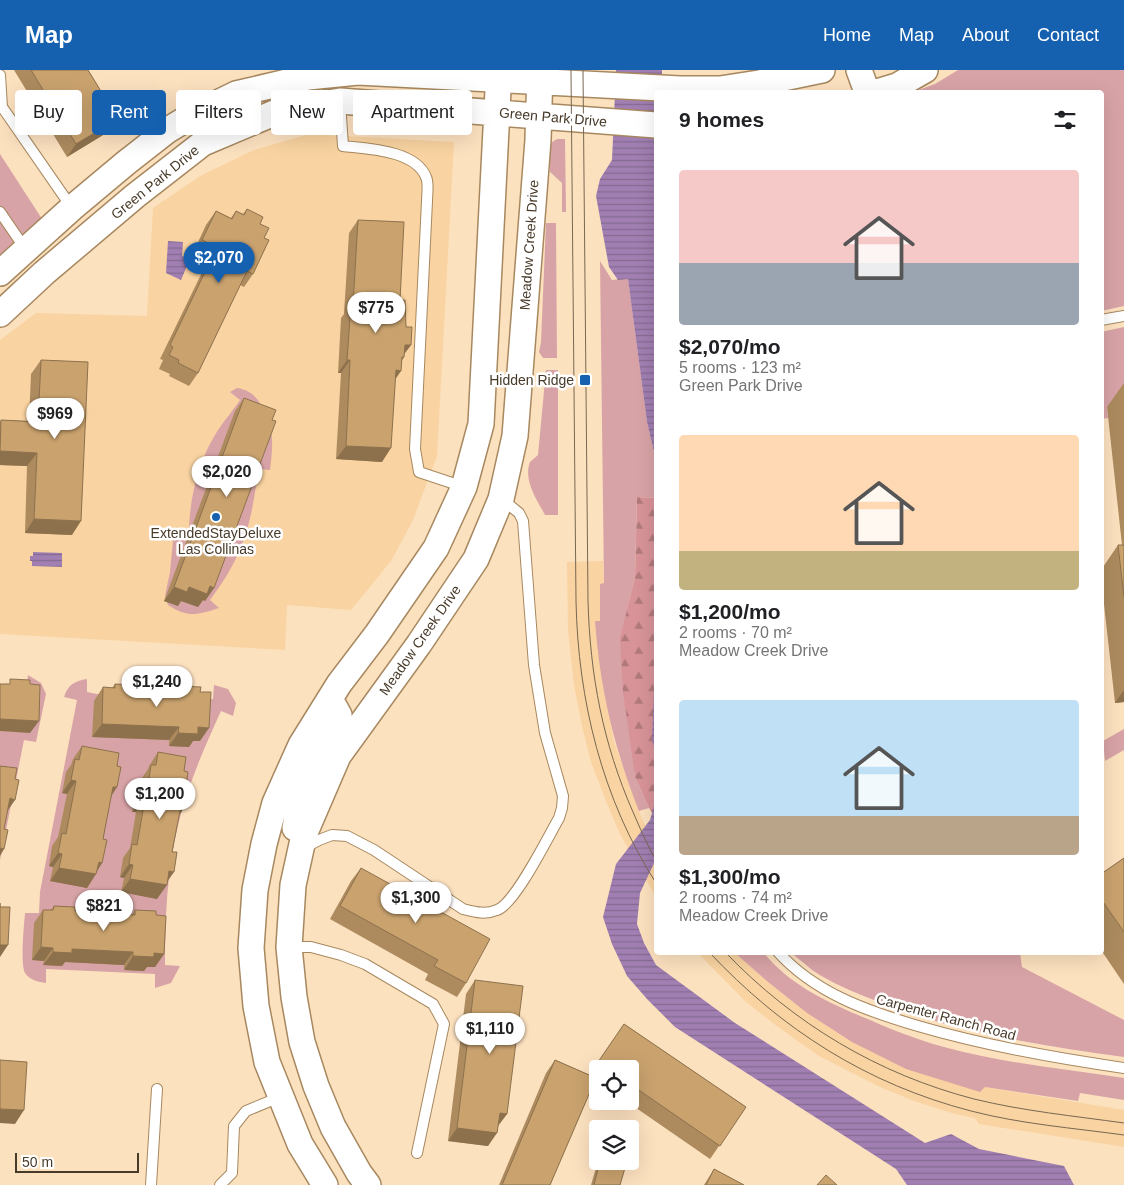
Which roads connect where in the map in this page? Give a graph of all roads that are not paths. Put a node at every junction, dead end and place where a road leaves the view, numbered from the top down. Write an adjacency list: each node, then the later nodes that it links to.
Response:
1 (822, 70): 6 (street)
2 (860, 70): 7 (street)
3 (925, 70): 8 (street)
4 (0, 75): 10 (lane)
5 (498, 75): 6 (street); 11 (street); 16 (street)
6 (540, 76): 13 (street, Meadow Creek Drive)
7 (866, 90)
8 (884, 90)
9 (343, 101): 11 (street, Green Park Drive)
10 (1, 105): 16 (lane)
11 (496, 112): 13 (street, Green Park Drive); 23 (street)
12 (271, 114): 20 (street, Green Park Drive)
13 (539, 116): 14 (street, Green Park Drive); 24 (street, Meadow Creek Drive)
14 (654, 125)
15 (342, 135): 23 (lane)
16 (72, 208): 18 (street); 20 (street, Green Park Drive)
17 (0, 212): 18 (lane)
18 (26, 250): 19 (street)
19 (0, 273)
20 (3, 310)
21 (1124, 316): 22 (lane)
22 (1104, 319)
23 (464, 487): 24 (street); 25 (street)
24 (501, 499): 26 (street, Meadow Creek Drive); 26 (lane)
25 (330, 699): 27 (street); 32 (street)
26 (301, 850): 27 (street, Meadow Creek Drive)
27 (293, 885): 28 (street, Meadow Creek Drive)
28 (289, 946): 34 (lane); 35 (street, Meadow Creek Drive)
29 (781, 955): 30 (lane, Carpenter Ranch Road)
30 (1124, 1068)
31 (157, 1088): 36 (lane)
32 (280, 1097): 33 (street); 37 (lane)
33 (300, 1144): 38 (street); 39 (street)
34 (417, 1153)
35 (357, 1181)
36 (151, 1185)
37 (220, 1185)
38 (305, 1185)
39 (325, 1185)

